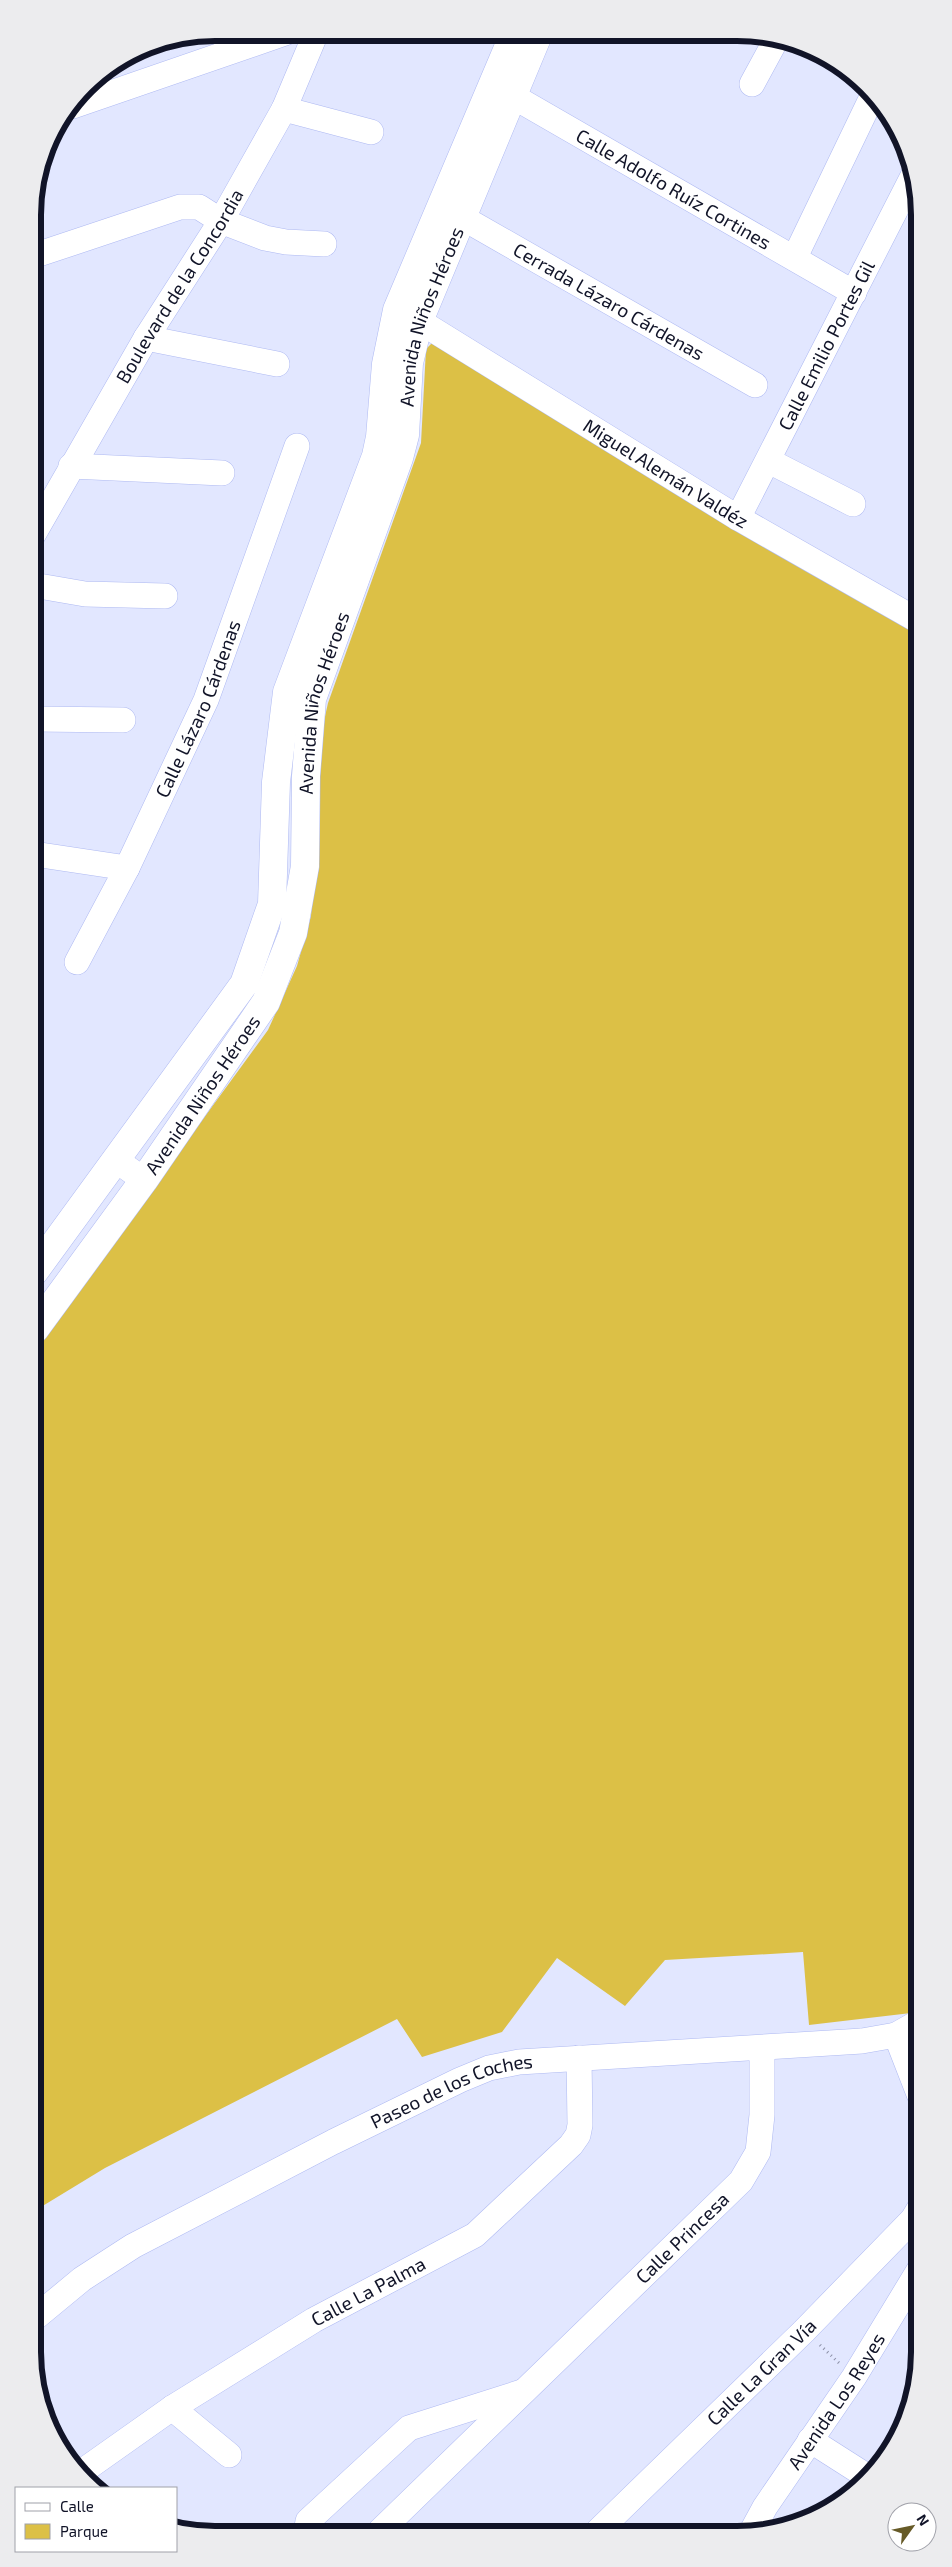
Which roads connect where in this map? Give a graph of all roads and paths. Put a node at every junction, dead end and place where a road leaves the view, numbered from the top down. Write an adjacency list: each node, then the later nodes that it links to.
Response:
1 (512, 41): 7 (main road, Avenida Niños Héroes)
2 (534, 41): 7 (main road, Avenida Niños Héroes)
3 (259, 42): 8 (street)
4 (312, 42): 10 (street, Boulevard de la Concordia)
5 (773, 45): 6 (street)
6 (752, 84)
7 (502, 90): 13 (main road, Avenida Niños Héroes); 17 (street, Calle Adolfo Ruíz Cortines); 38 (main road, Avenida Niños Héroes)
8 (83, 103)
9 (870, 103): 17 (street)
10 (284, 109): 11 (street); 14 (street, Boulevard de la Concordia)
11 (371, 132)
12 (908, 186): 18 (street, Calle Emilio Portes Gil)
13 (463, 218): 19 (main road, Avenida Niños Héroes); 22 (street, Cerrada Lázaro Cárdenas)
14 (221, 220): 15 (street); 16 (street); 20 (street, Boulevard de la Concordia)
15 (324, 244)
16 (42, 253)
17 (795, 258): 18 (street, Calle Adolfo Ruíz Cortines)
18 (854, 293): 24 (street, Calle Emilio Portes Gil)
19 (419, 321): 28 (street, Miguel Alemán Valdéz); 39 (main road, Avenida Niños Héroes)
20 (146, 338): 21 (street); 25 (street, Boulevard de la Concordia)
21 (277, 364)
22 (754, 385)
23 (297, 446): 36 (street, Calle Lázaro Cárdenas)
24 (769, 461): 27 (street); 28 (street, Calle Emilio Portes Gil)
25 (71, 466): 26 (street); 29 (street, Boulevard de la Concordia)
26 (222, 473)
27 (852, 504)
28 (738, 518): 32 (street, Miguel Alemán Valdéz)
29 (42, 519)
30 (42, 586): 31 (street)
31 (165, 596)
32 (911, 616)
33 (42, 719): 34 (street)
34 (123, 720)
35 (42, 855): 36 (street)
36 (127, 868): 37 (street, Calle Lázaro Cárdenas)
37 (77, 962)
38 (116, 1160): 39 (street); 40 (main road, Avenida Niños Héroes)
39 (144, 1180): 41 (main road, Avenida Niños Héroes)
40 (42, 1262)
41 (41, 1319)
42 (910, 2027): 43 (street, Paseo de los Coches)
43 (896, 2035): 44 (street, Paseo de los Coches); 46 (street)
44 (762, 2048): 45 (street, Paseo de los Coches); 52 (street, Calle Princesa)
45 (579, 2058): 49 (street, Paseo de los Coches); 53 (street, Calle La Palma)
46 (910, 2071)
47 (910, 2222): 50 (street, Calle La Gran Vía)
48 (910, 2285): 51 (street, Avenida Los Reyes)
49 (41, 2313)
50 (804, 2331): 51 (path); 58 (street, Calle La Gran Vía)
51 (854, 2377): 54 (street, Avenida Los Reyes)
52 (527, 2391): 60 (street, Calle Princesa); 61 (street, Calle Princesa)
53 (172, 2408): 55 (street); 56 (street, Calle La Palma)
54 (810, 2440): 57 (street); 59 (street, Avenida Los Reyes)
55 (229, 2455)
56 (86, 2469)
57 (862, 2473)
58 (618, 2521)
59 (756, 2524)
60 (307, 2526)
61 (385, 2526)

